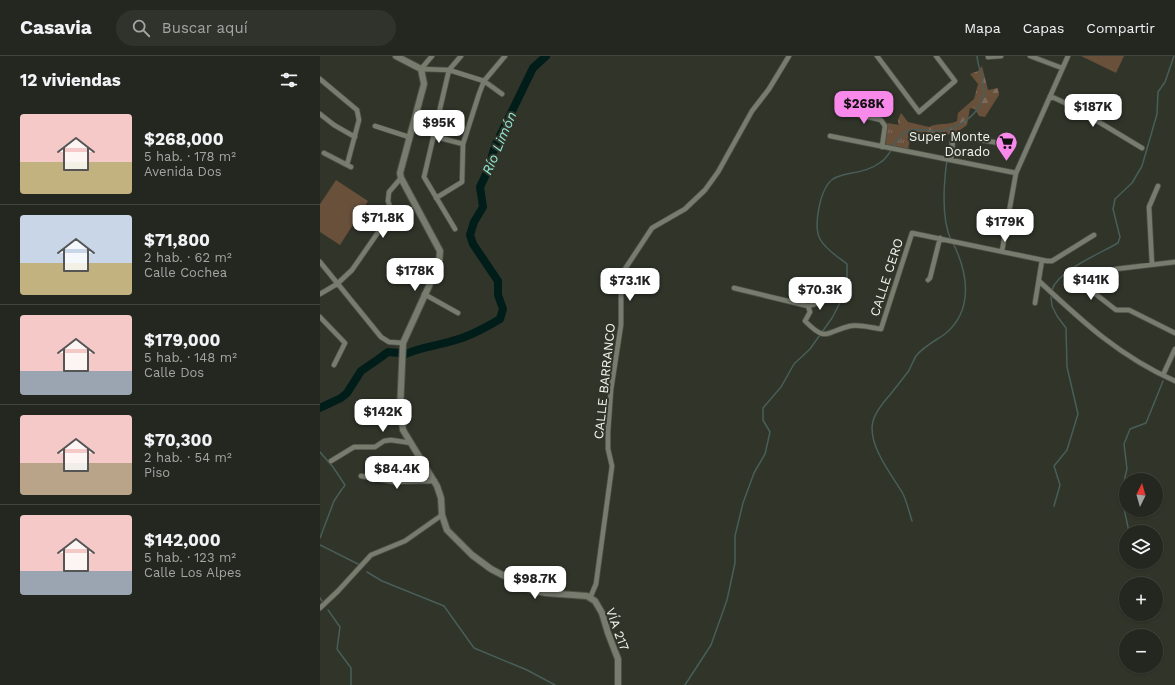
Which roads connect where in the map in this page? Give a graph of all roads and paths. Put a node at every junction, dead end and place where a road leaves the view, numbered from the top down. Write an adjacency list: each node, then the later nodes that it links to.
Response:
1 (396, 56): 13 (main road)
2 (432, 56): 13 (street)
3 (461, 56): 14 (street)
4 (505, 56): 16 (street)
5 (789, 56): 68 (street, CALLE BARRANCO)
6 (878, 56): 7 (street)
7 (936, 56)
8 (1001, 56): 11 (street)
9 (1030, 56): 12 (street)
10 (1068, 56): 12 (street)
11 (988, 57)
12 (1062, 68): 18 (street)
13 (421, 69): 14 (street); 25 (main road)
14 (449, 70): 16 (street); 22 (street)
15 (320, 79): 24 (street)
16 (484, 81): 17 (street); 26 (street)
17 (502, 94)
18 (1050, 96): 29 (street); 32 (street)
19 (844, 108): 28 (street)
20 (320, 114): 24 (street)
21 (375, 126): 25 (street)
22 (433, 136): 26 (street); 35 (street)
23 (830, 136): 28 (street)
24 (355, 137): 30 (street)
25 (409, 137): 33 (main road)
26 (463, 144): 35 (street)
27 (1011, 145): 31 (street)
28 (882, 147): 31 (street)
29 (1142, 148)
30 (324, 153)
31 (950, 160): 32 (street)
32 (1016, 173): 39 (street)
33 (401, 178): 47 (main road, VÍA 217); 48 (street)
34 (1158, 186): 44 (street)
35 (436, 198): 36 (street)
36 (456, 229)
37 (1094, 235): 40 (street)
38 (940, 238): 39 (street); 45 (street); 54 (street, CALLE CERO)
39 (1002, 251): 40 (street)
40 (1042, 260): 46 (street)
41 (320, 262): 48 (street)
42 (1175, 262): 44 (street)
43 (393, 263): 47 (street)
44 (1152, 264): 57 (street)
45 (928, 280)
46 (1039, 281): 53 (street); 61 (street)
47 (431, 282): 51 (main road, VÍA 217)
48 (337, 284): 50 (street); 58 (street)
49 (734, 288): 54 (street)
50 (320, 294)
51 (424, 294): 55 (street); 58 (main road, VÍA 217)
52 (818, 296): 54 (street)
53 (1035, 303)
54 (808, 306)
55 (458, 313)
56 (320, 318): 60 (street)
57 (1175, 333)
58 (403, 343): 63 (main road, VÍA 217)
59 (1175, 349): 61 (street)
60 (334, 364)
61 (1163, 376): 62 (street)
62 (1175, 381)
63 (411, 443): 64 (street); 66 (main road, VÍA 217)
64 (331, 462)
65 (361, 476): 66 (street)
66 (434, 481): 67 (main road, VÍA 217)
67 (442, 515): 68 (main road, VÍA 217); 69 (street)
68 (590, 598): 70 (main road, VÍA 217)
69 (320, 608)
70 (618, 685)

